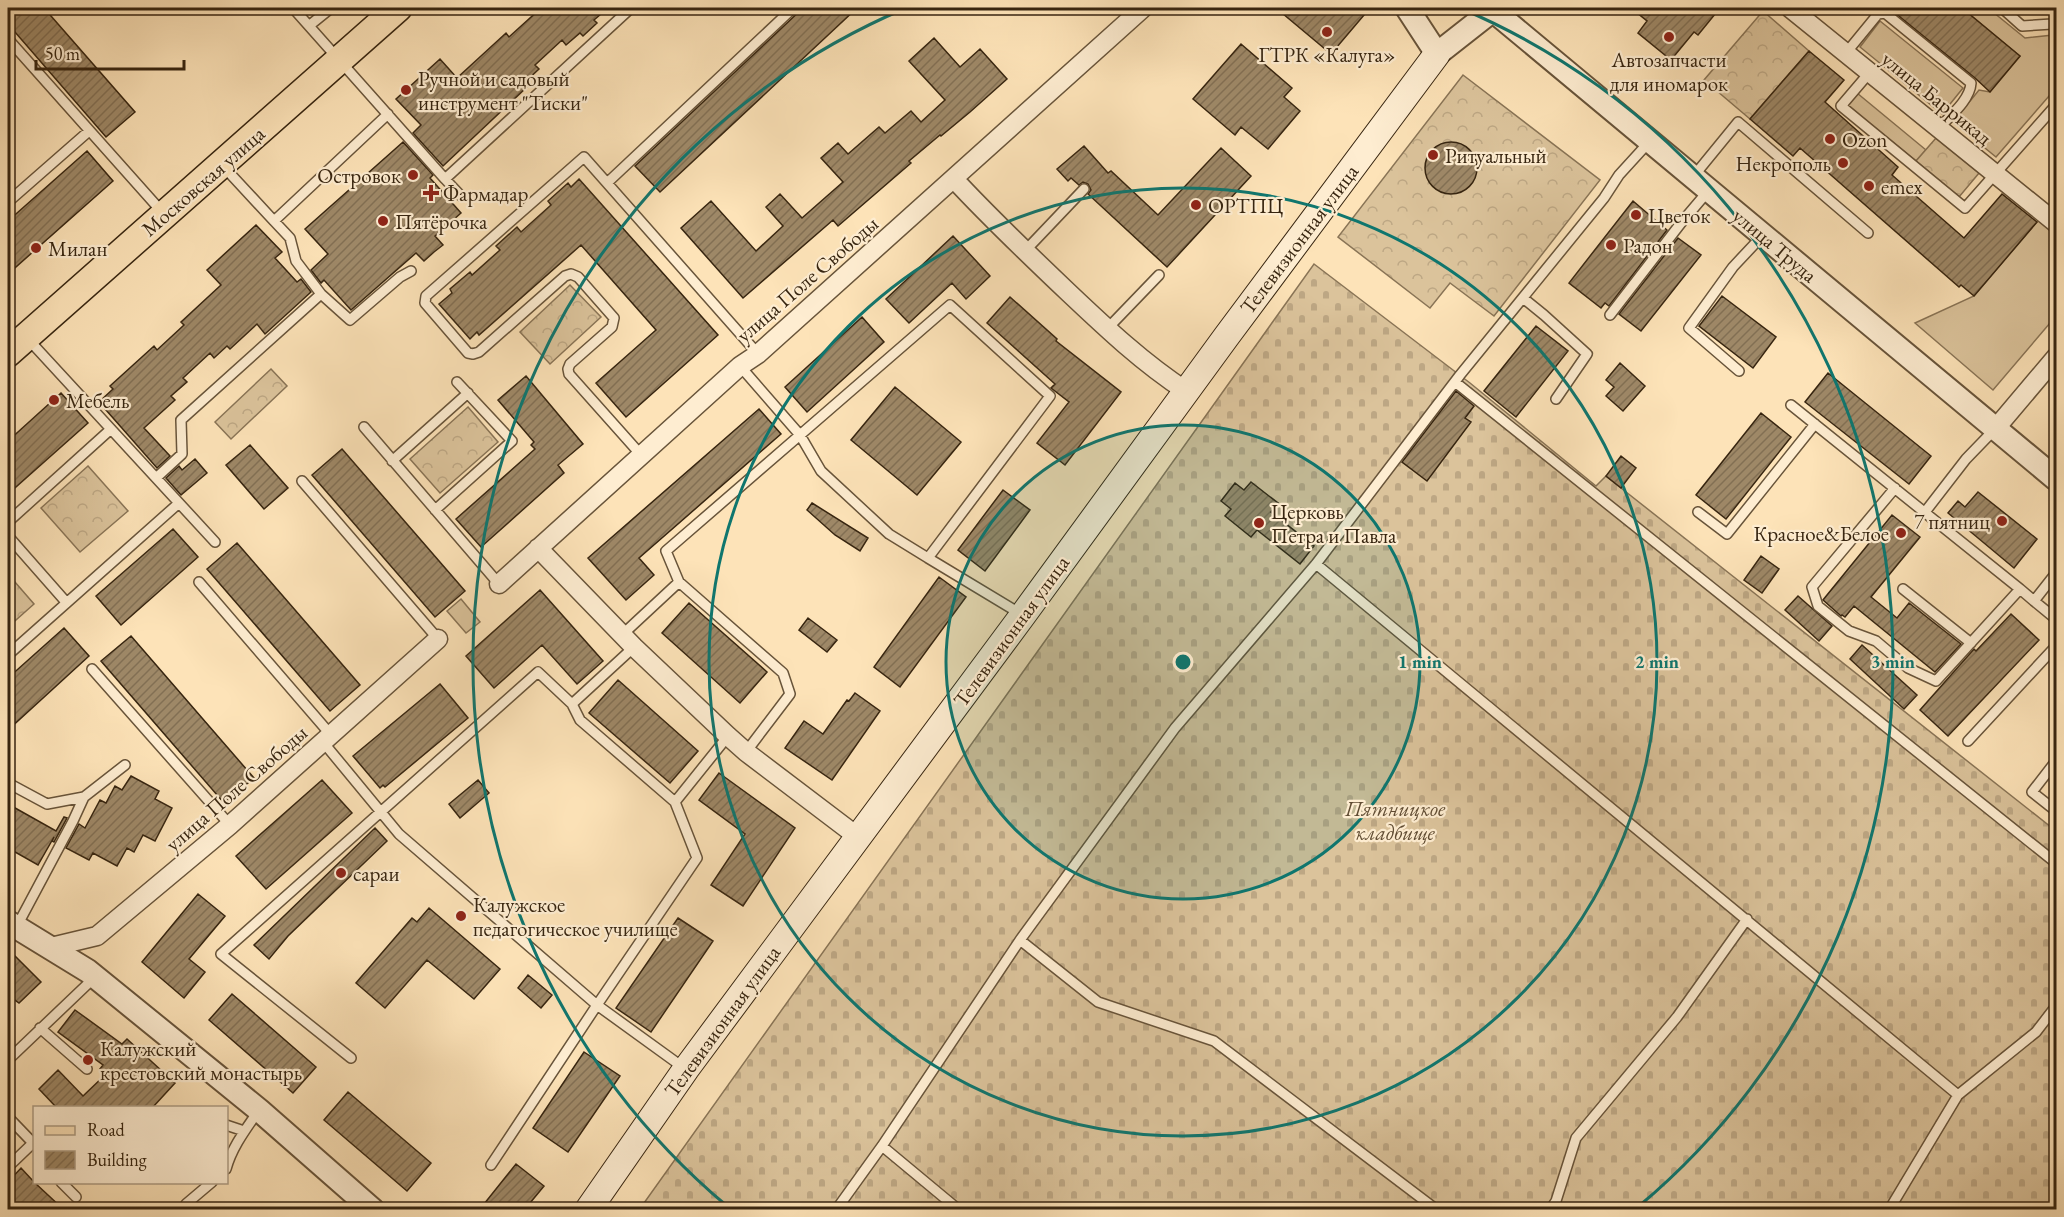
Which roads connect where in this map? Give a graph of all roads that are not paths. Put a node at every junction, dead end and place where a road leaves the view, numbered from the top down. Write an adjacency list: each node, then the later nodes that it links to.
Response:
1 (293, 8): 12 (lane)
2 (331, 8): 12 (lane)
3 (398, 8): 16 (main road, Московская улица)
4 (631, 8): 25 (lane)
5 (791, 8): 27 (lane)
6 (1143, 8): 26 (street, улица Поле Свободы)
7 (1407, 8): 15 (street)
8 (1790, 8): 14 (street, улица Баррикад)
9 (2002, 8): 11 (lane)
10 (1492, 9): 15 (street); 22 (street, улица Труда)
11 (2056, 18)
12 (310, 26): 16 (lane)
13 (10, 46): 21 (lane)
14 (1846, 52): 17 (street, улица Баррикад); 20 (lane)
15 (1437, 54): 51 (main road, Телевизионная улица)
16 (340, 59): 19 (lane); 23 (main road, Московская улица)
17 (1870, 72): 20 (street, улица Баррикад); 24 (lane)
18 (2056, 105): 24 (lane)
19 (388, 114): 25 (lane); 33 (lane)
20 (1939, 128): 24 (street, улица Баррикад)
21 (89, 131): 31 (lane); 32 (lane)
22 (1650, 141): 28 (street, улица Труда); 41 (lane)
23 (222, 165): 32 (main road, Московская улица); 33 (lane)
24 (1995, 174): 34 (street, улица Баррикад)
25 (446, 179): 30 (lane)
26 (954, 179): 37 (street); 45 (street, улица Поле Свободы)
27 (607, 183): 45 (lane); 60 (lane)
28 (1701, 184): 35 (lane); 36 (street, улица Труда); 42 (lane)
29 (1084, 189): 37 (lane)
30 (461, 196)
31 (8, 202)
32 (165, 215): 44 (main road, Московская улица)
33 (274, 221): 40 (lane)
34 (2056, 223)
35 (1868, 233)
36 (1763, 235): 48 (lane); 57 (street, улица Труда)
37 (1024, 251): 43 (street)
38 (411, 271): 40 (lane)
39 (1159, 275): 43 (lane)
40 (321, 294): 62 (lane)
41 (1522, 298): 50 (lane); 53 (lane)
42 (1610, 315)
43 (1107, 329): 51 (street)
44 (17, 345): 58 (lane)
45 (758, 354): 47 (street, улица Поле Свободы)
46 (2056, 357): 57 (street)
47 (740, 366): 59 (lane); 60 (street, улица Поле Свободы)
48 (1739, 371)
49 (458, 382): 52 (lane)
50 (1455, 382): 75 (lane); 106 (lane)
51 (1186, 391): 84 (main road, Телевизионная улица)
52 (468, 393): 61 (lane); 67 (lane)
53 (1556, 399)
54 (1791, 405): 55 (lane)
55 (1815, 424): 65 (lane); 68 (lane)
56 (364, 427): 61 (lane)
57 (1996, 428): 63 (street, улица Труда); 69 (lane)
58 (111, 429): 62 (lane); 70 (lane)
59 (800, 435): 74 (lane); 74 (lane); 78 (lane)
60 (642, 456): 73 (street, улица Поле Свободы)
61 (392, 461): 67 (lane)
62 (156, 478): 66 (lane)
63 (2056, 479)
64 (302, 481): 86 (lane)
65 (1895, 488): 69 (lane); 88 (lane)
66 (179, 502): 72 (lane); 83 (lane)
67 (435, 510): 79 (lane)
68 (1698, 512)
69 (1925, 512): 81 (lane)
70 (8, 522)
71 (8, 536): 83 (lane)
72 (215, 542)
73 (538, 548): 79 (street, улица Поле Свободы); 87 (street)
74 (928, 558): 84 (lane)
75 (1316, 564): 107 (lane); 109 (lane)
76 (2056, 573): 82 (lane)
77 (199, 582): 94 (lane)
78 (679, 582): 87 (lane); 96 (lane)
79 (499, 584)
80 (1903, 589): 88 (lane)
81 (2020, 589): 82 (lane); 88 (lane)
82 (2034, 601): 85 (lane)
83 (66, 602): 90 (lane)
84 (1023, 615): 105 (main road, Телевизионная улица)
85 (2056, 619)
86 (438, 639): 94 (street, улица Поле Свободы)
87 (628, 641): 92 (lane); 93 (street)
88 (1971, 643)
89 (2056, 646): 95 (lane)
90 (8, 655)
91 (92, 669): 104 (lane)
92 (572, 704): 101 (lane); 102 (lane)
93 (728, 736): 96 (street); 101 (lane)
94 (327, 738): 102 (lane); 104 (street, улица Поле Свободы)
95 (1968, 741)
96 (746, 752): 105 (street)
97 (2056, 761): 103 (lane)
98 (125, 765): 100 (lane)
99 (8, 783): 100 (lane)
100 (84, 797): 108 (lane)
101 (675, 802): 112 (lane)
102 (381, 810): 112 (lane); 115 (lane)
103 (2056, 811)
104 (230, 825): 110 (street, улица Поле Свободы)
105 (858, 837): 118 (main road, Телевизионная улица)
106 (2056, 863)
107 (1747, 919): 119 (lane); 139 (lane)
108 (12, 924): 110 (street)
109 (1020, 940): 125 (lane); 138 (lane)
110 (51, 947): 111 (street)
111 (95, 977): 114 (lane); 120 (street)
112 (597, 1005): 118 (lane); 128 (lane)
113 (2056, 1006): 119 (lane)
114 (40, 1028): 116 (lane); 117 (lane)
115 (351, 1058)
116 (8, 1060)
117 (87, 1069)
118 (686, 1070): 135 (main road, Телевизионная улица)
119 (1958, 1095): 140 (lane)
120 (259, 1110): 123 (lane); 134 (street)
121 (8, 1116): 124 (lane)
122 (228, 1126): 123 (lane)
123 (244, 1131): 127 (lane)
124 (33, 1145)
125 (882, 1146): 136 (lane); 137 (lane)
126 (33, 1147): 129 (lane)
127 (228, 1160)
128 (491, 1165)
129 (8, 1167)
130 (63, 1184): 132 (lane)
131 (210, 1184): 133 (lane)
132 (76, 1197)
133 (186, 1204)
134 (373, 1209)
135 (588, 1209)
136 (836, 1209)
137 (959, 1209)
138 (1437, 1209)
139 (1550, 1209)
140 (1889, 1209)

